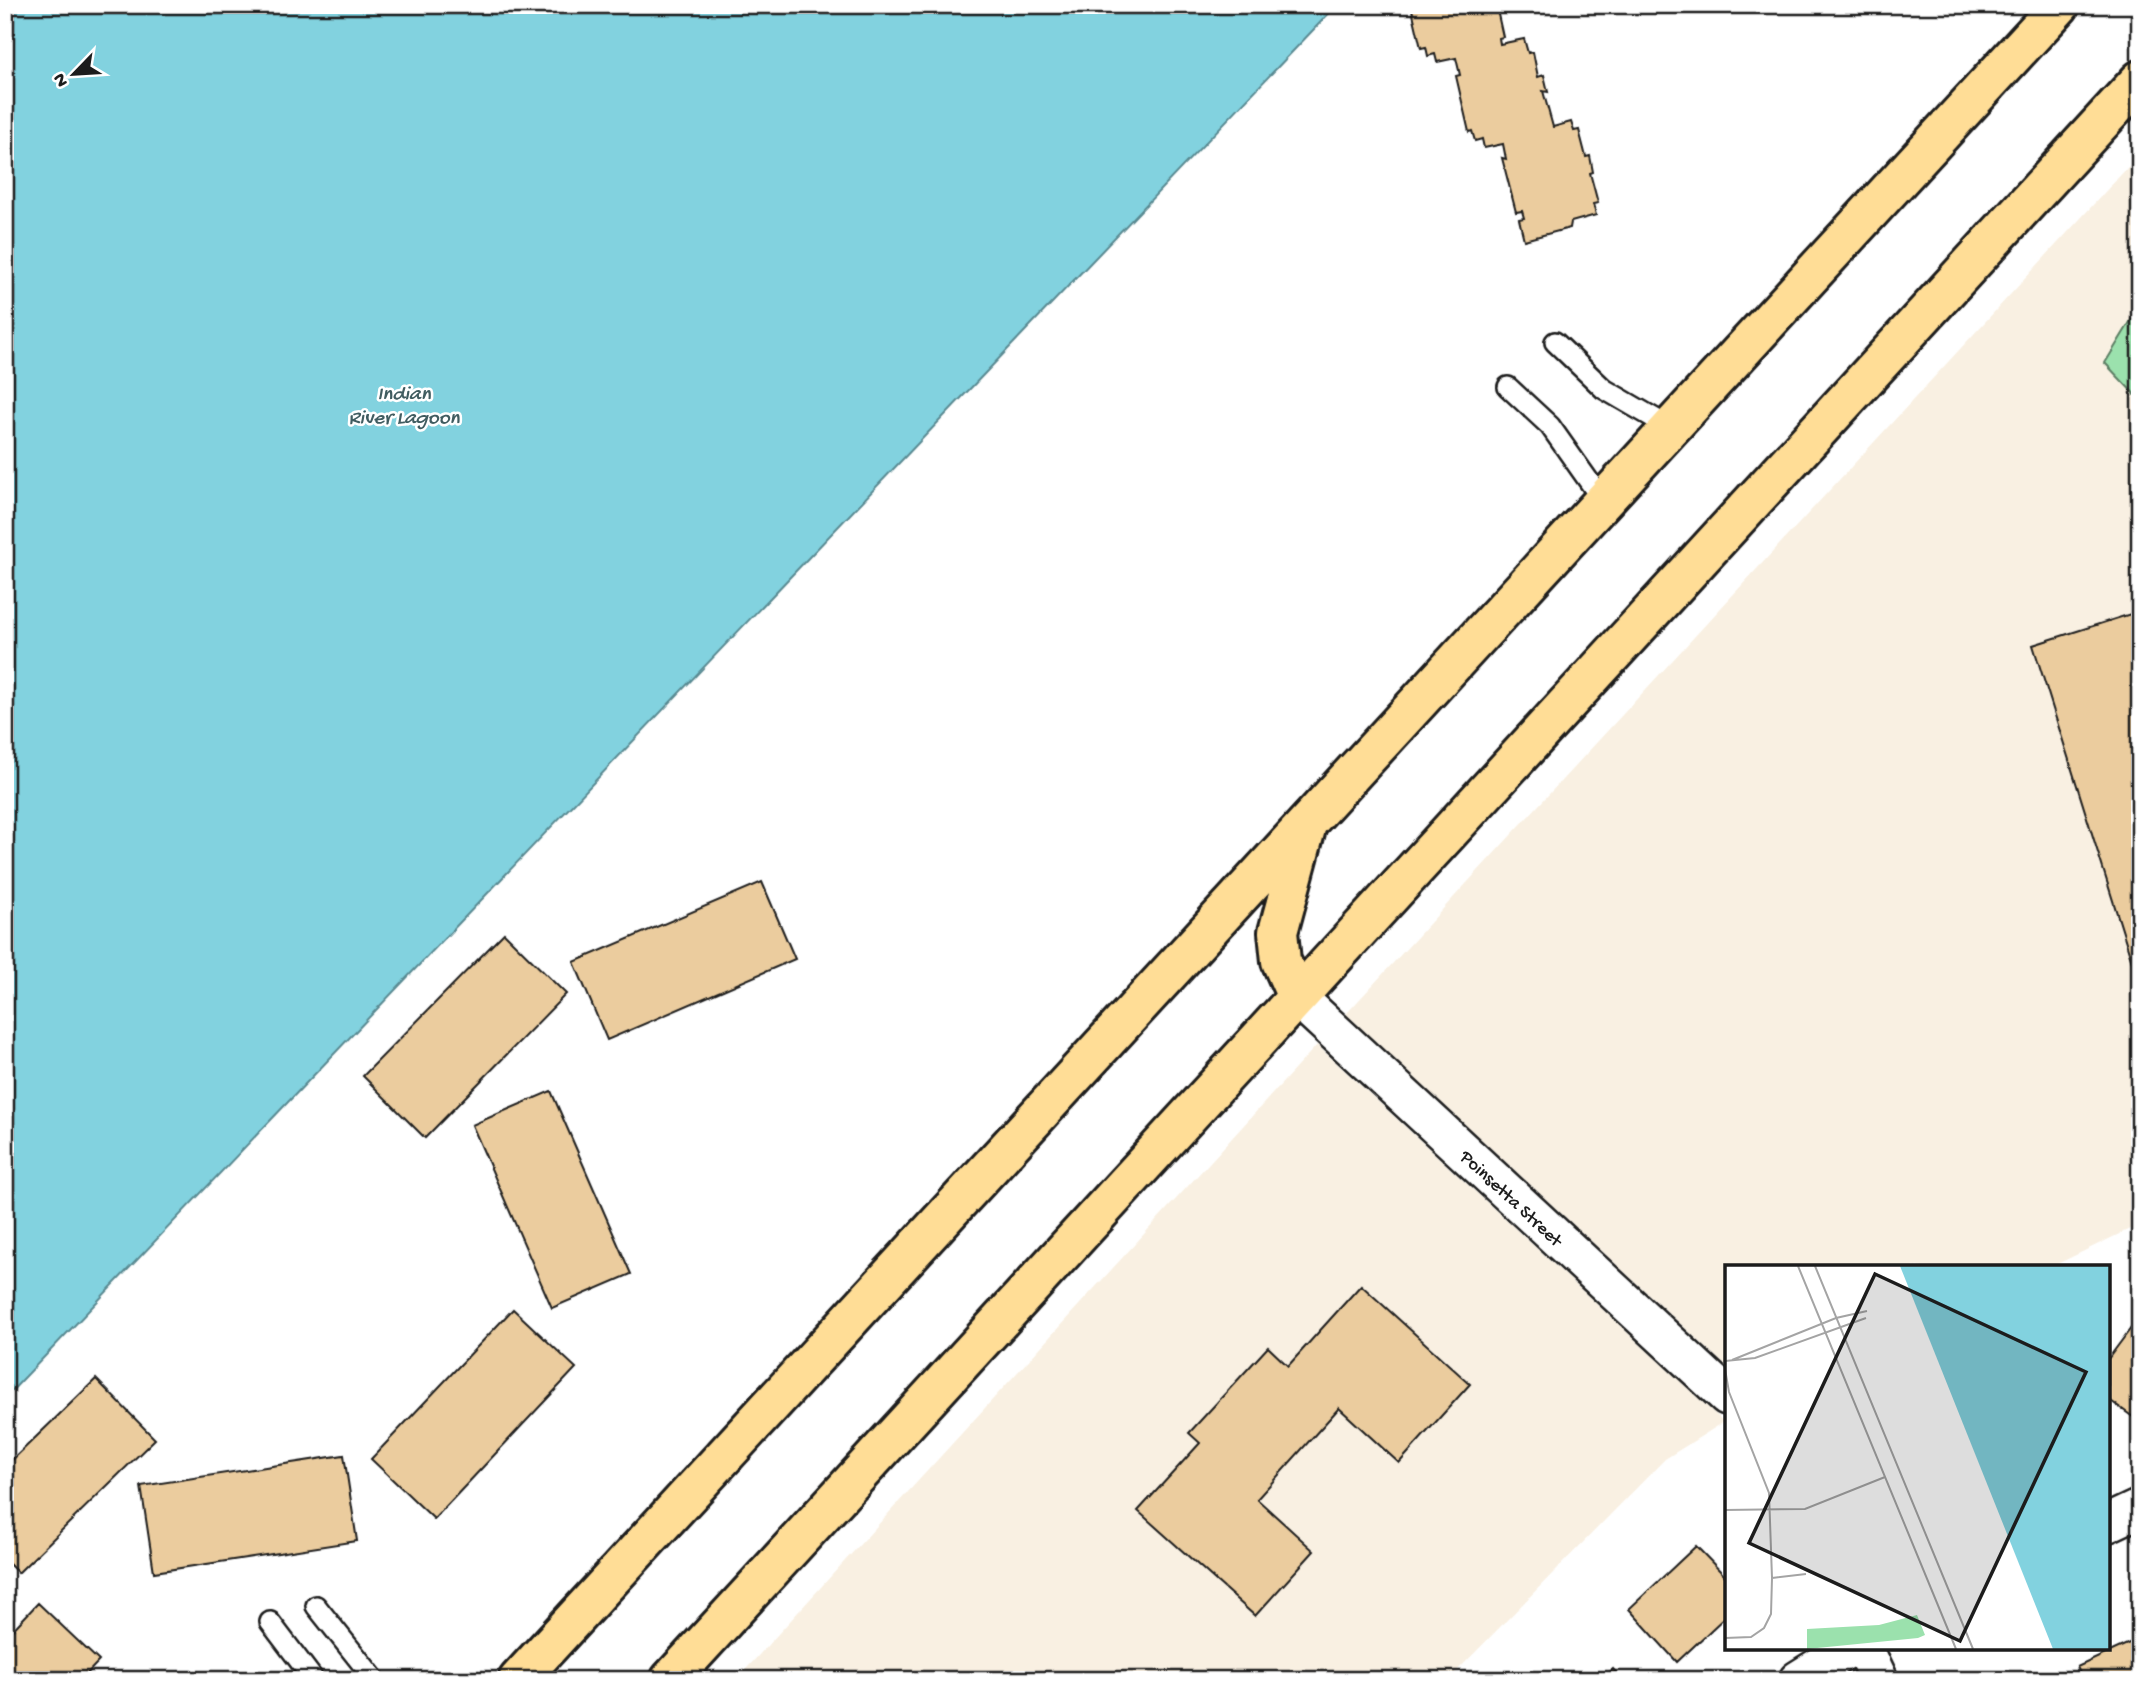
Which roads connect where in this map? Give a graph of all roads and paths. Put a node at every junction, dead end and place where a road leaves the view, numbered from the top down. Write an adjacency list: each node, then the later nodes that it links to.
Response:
1 (2060, 5): 5 (main road)
2 (2140, 80): 8 (main road)
3 (1555, 342): 5 (lane)
4 (1508, 387): 6 (lane)
5 (1671, 428): 6 (main road)
6 (1603, 501): 7 (main road)
7 (1308, 823): 8 (main road); 18 (main road)
8 (1297, 997): 9 (street, Poinsetta Street); 19 (main road)
9 (1725, 1394)
10 (2140, 1508): 11 (street)
11 (2110, 1522)
12 (316, 1606): 17 (lane)
13 (271, 1622): 16 (lane)
14 (1846, 1650): 20 (street)
15 (1865, 1650): 21 (street)
16 (314, 1680)
17 (375, 1680)
18 (518, 1680)
19 (670, 1680)
20 (1798, 1680)
21 (1879, 1680)

